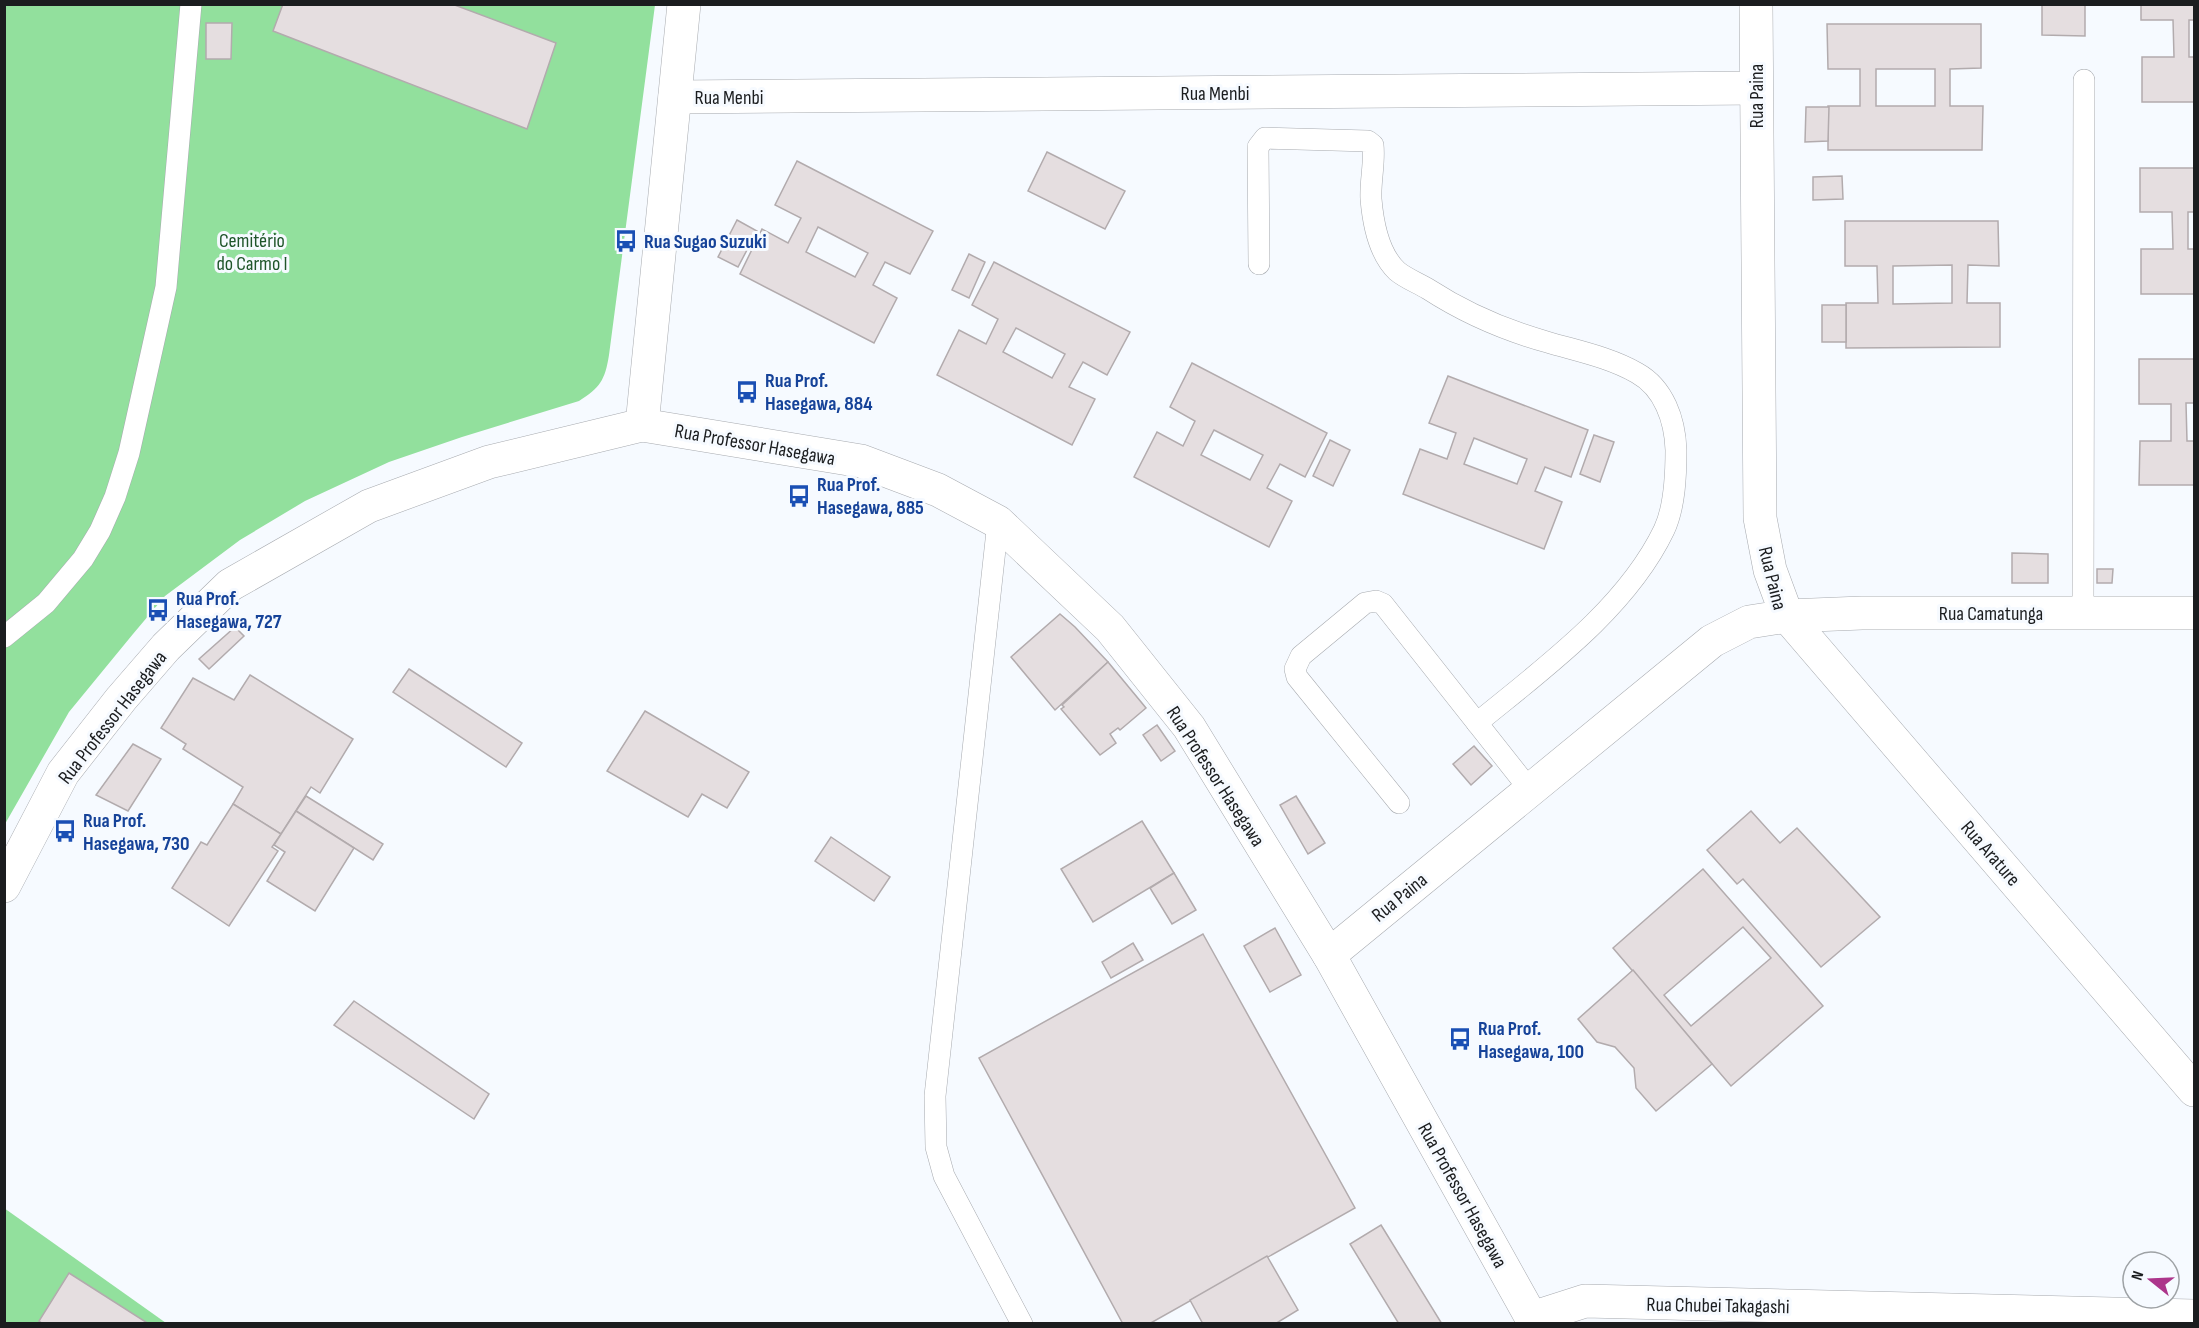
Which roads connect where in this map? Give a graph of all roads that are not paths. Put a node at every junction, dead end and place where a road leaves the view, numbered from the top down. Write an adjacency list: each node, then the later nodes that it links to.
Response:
1 (191, 4): 13 (lane)
2 (684, 4): 6 (street)
3 (1756, 4): 5 (street, Rua Paina)
4 (2084, 80): 10 (lane)
5 (1756, 88): 6 (street, Rua Menbi); 12 (street, Rua Paina)
6 (675, 97): 8 (street)
7 (1258, 264): 14 (lane)
8 (642, 425): 9 (street, Rua Professor Hasegawa); 17 (street, Rua Professor Hasegawa)
9 (998, 522): 18 (street, Rua Professor Hasegawa); 22 (lane)
10 (2083, 612): 11 (street, Rua Camatunga); 12 (street, Rua Camatunga)
11 (2194, 613)
12 (1787, 616): 15 (street, Rua Paina); 19 (street, Rua Arature)
13 (4, 637)
14 (1477, 723): 15 (lane); 16 (lane)
15 (1530, 790): 18 (street, Rua Paina)
16 (1399, 802)
17 (4, 886)
18 (1329, 955): 21 (street, Rua Professor Hasegawa)
19 (2194, 1090)
20 (2194, 1316): 21 (street, Rua Chubei Takagashi)
21 (1534, 1321)
22 (1022, 1323)

